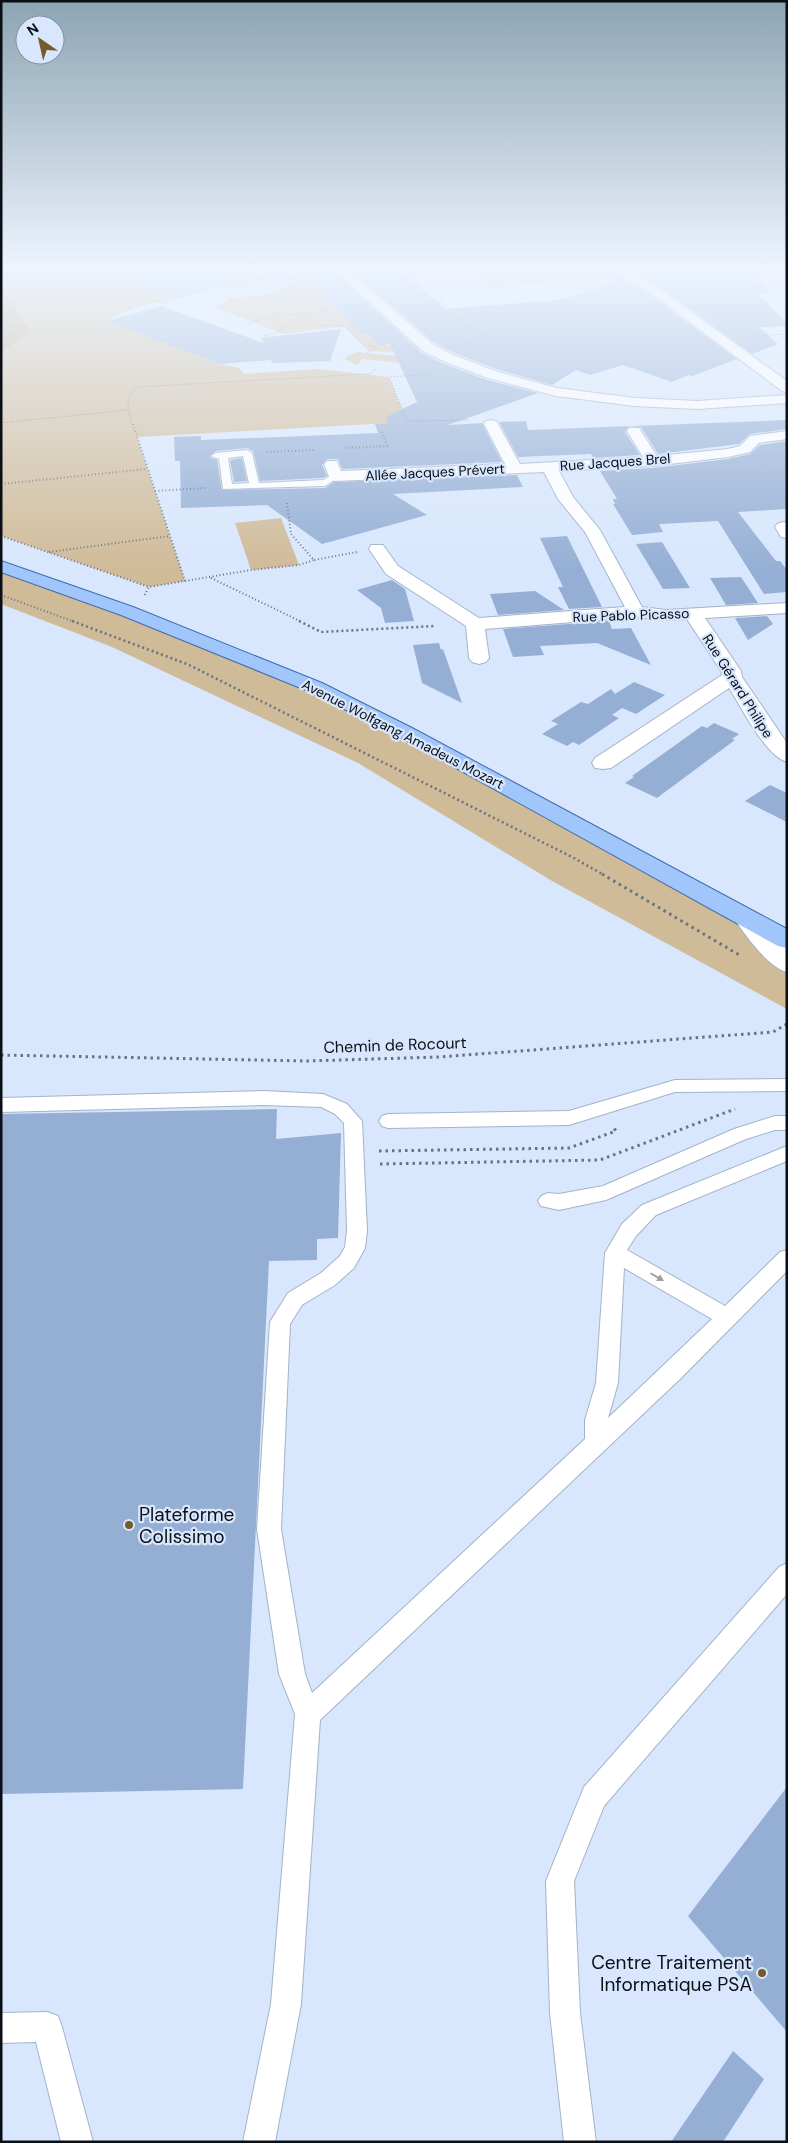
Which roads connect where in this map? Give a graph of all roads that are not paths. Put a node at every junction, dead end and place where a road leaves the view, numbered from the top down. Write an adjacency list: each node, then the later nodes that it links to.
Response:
1 (480, 370): 6 (street)
2 (500, 370): 5 (street)
3 (763, 370): 4 (street)
4 (787, 388)
5 (787, 393)
6 (787, 399)
7 (491, 424): 13 (street)
8 (634, 431): 10 (street)
9 (787, 435): 10 (street, Rue Jacques Brel)
10 (653, 461): 12 (street, Rue Jacques Brel)
11 (332, 463): 13 (street, Allée Jacques Prévert); 14 (lane)
12 (549, 467): 13 (street, Allée Jacques Prévert); 18 (street, Rue Jacques Brel)
13 (515, 468)
14 (255, 486): 14 (lane)
15 (377, 549): 20 (street)
16 (1, 566): 25 (main road, Avenue Wolfgang Amadeus Mozart)
17 (787, 608): 19 (street, Rue Pablo Picasso)
18 (636, 612): 19 (street, Rue Pablo Picasso); 20 (street, Rue Pablo Picasso)
19 (692, 614): 22 (street, Rue Gérard Philipe)
20 (474, 624): 21 (street)
21 (479, 658)
22 (732, 677): 23 (street, Rue Gérard Philipe); 24 (street)
23 (787, 756)
24 (603, 763)
25 (746, 918): 26 (main road, Avenue Wolfgang Amadeus Mozart); 27 (street)
26 (787, 940)
27 (787, 964)
28 (787, 1085): 30 (lane)
29 (1, 1105): 39 (lane)
30 (388, 1122)
31 (787, 1123): 33 (lane)
32 (787, 1153): 34 (lane)
33 (548, 1201)
34 (614, 1253): 36 (lane, one-way to 36); 37 (lane)
35 (787, 1258): 36 (lane)
36 (727, 1317): 37 (lane)
37 (596, 1442): 39 (lane)
38 (787, 1575): 43 (lane)
39 (308, 1714): 42 (lane)
40 (1, 2028): 41 (lane)
41 (77, 2142)
42 (259, 2142)
43 (580, 2142)

